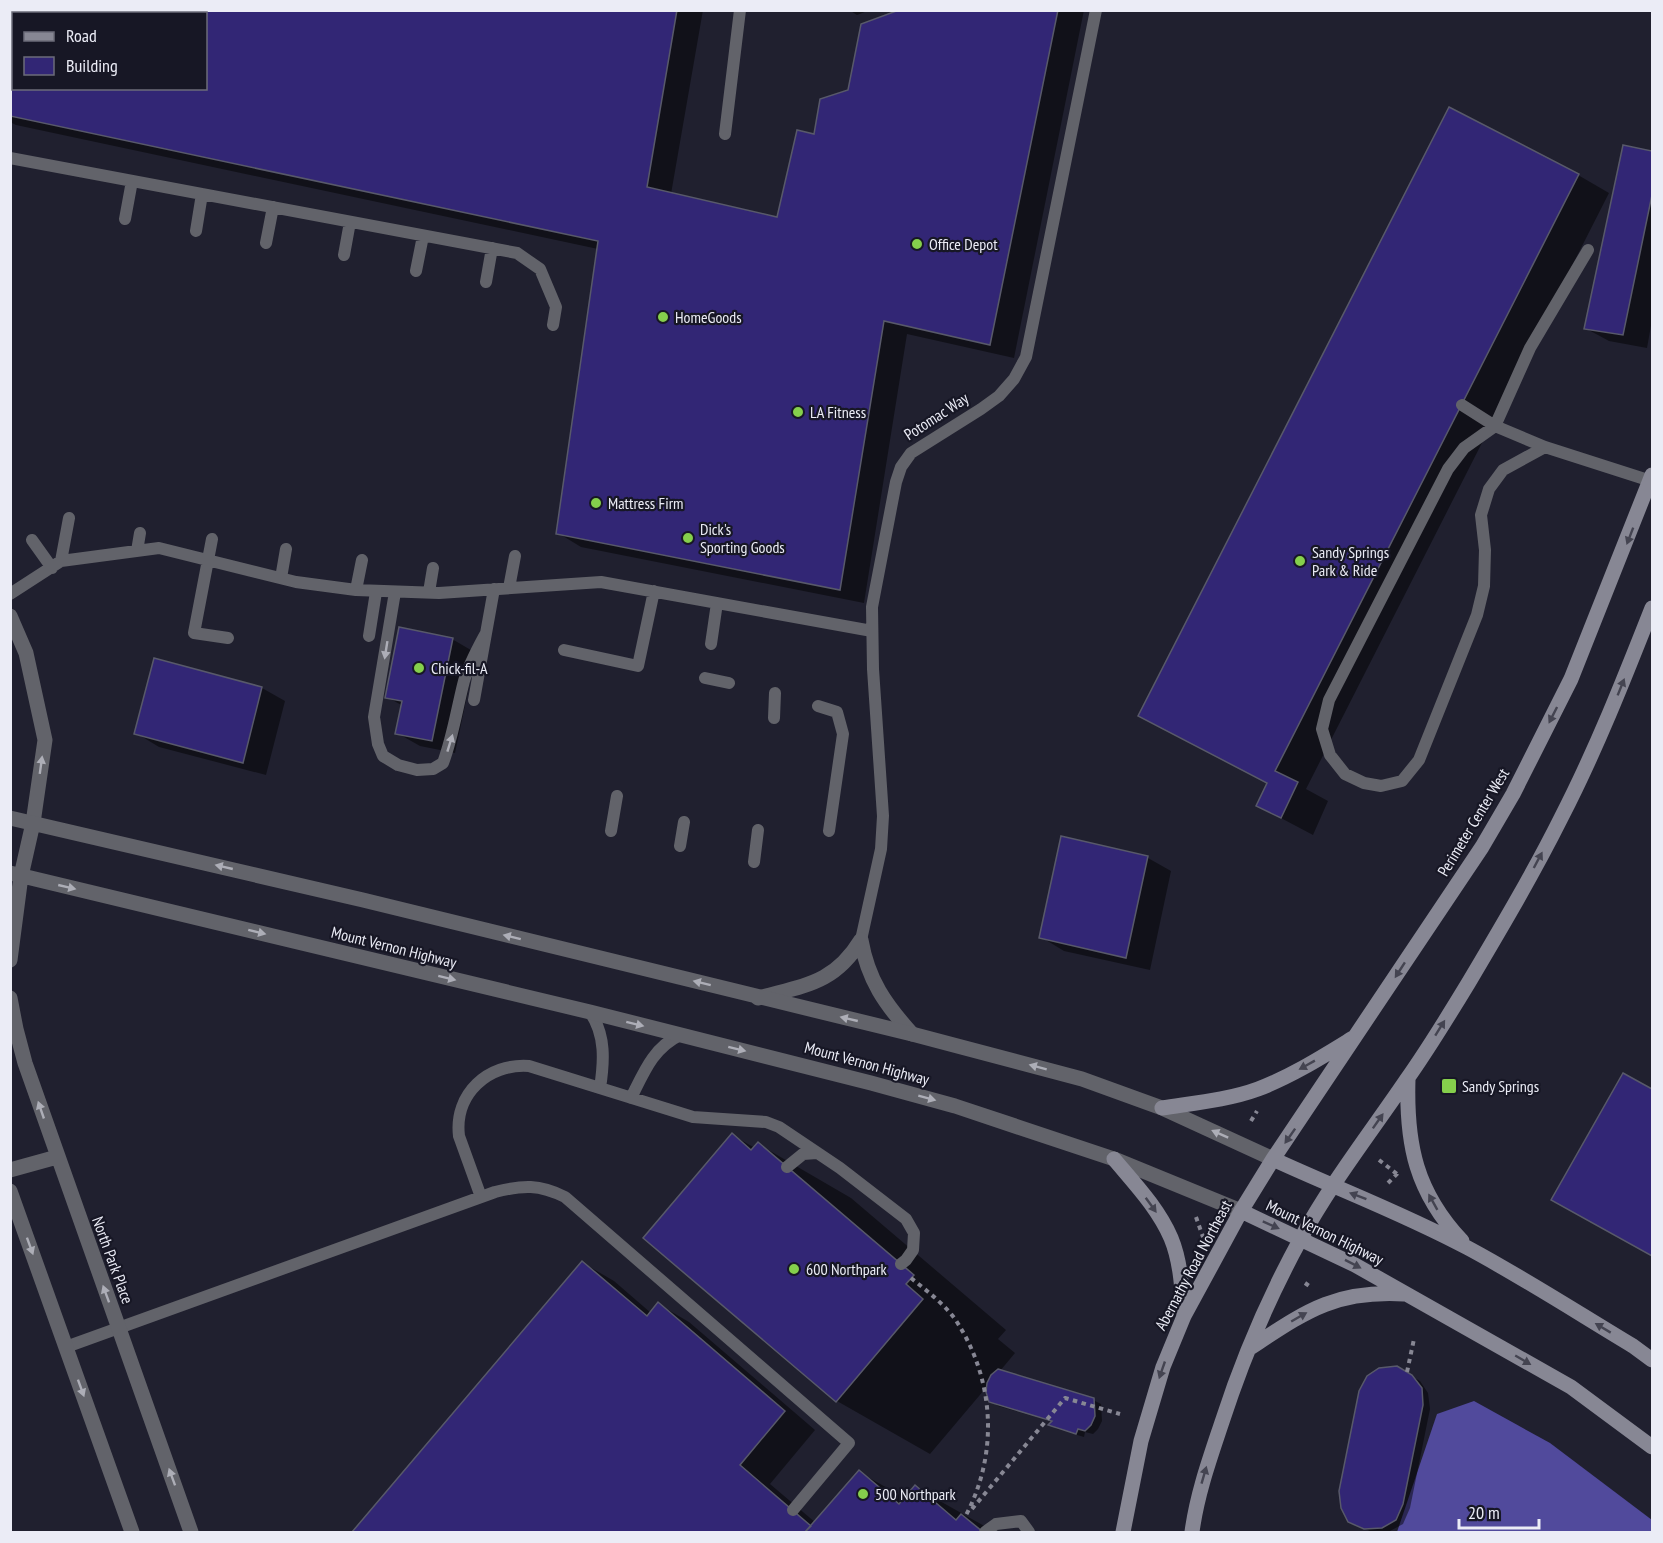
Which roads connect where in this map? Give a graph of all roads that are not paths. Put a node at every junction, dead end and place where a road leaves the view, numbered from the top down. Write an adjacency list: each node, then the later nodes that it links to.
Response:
1 (740, 10): 3 (lane)
2 (1096, 10): 46 (lane, Potomac Way)
3 (725, 134)
4 (10, 158): 5 (lane)
5 (132, 181): 6 (lane); 8 (lane)
6 (202, 194): 7 (lane); 10 (lane)
7 (273, 207): 9 (lane); 12 (lane)
8 (125, 219)
9 (351, 222): 11 (lane); 15 (lane)
10 (195, 231)
11 (423, 236): 13 (lane); 16 (lane)
12 (266, 243)
13 (492, 248): 17 (lane); 18 (lane)
14 (1588, 250): 20 (lane)
15 (344, 255)
16 (416, 271)
17 (486, 282)
18 (553, 325)
19 (1461, 405): 20 (lane)
20 (1495, 426): 21 (lane); 21 (lane)
21 (1545, 447): 22 (lane)
22 (1652, 479): 75 (main road, Perimeter Center West, one-way to 75)
23 (69, 518): 32 (lane)
24 (140, 532): 28 (lane)
25 (212, 539): 30 (lane)
26 (32, 540): 32 (lane)
27 (286, 549): 34 (lane)
28 (136, 551): 30 (lane); 32 (lane)
29 (515, 556): 35 (lane)
30 (208, 560): 34 (lane); 49 (lane)
31 (362, 560): 37 (lane)
32 (56, 565): 42 (lane)
33 (433, 568): 41 (lane)
34 (281, 578): 37 (lane)
35 (509, 588): 36 (lane); 38 (lane)
36 (494, 589): 41 (lane); 47 (lane)
37 (356, 590): 39 (lane)
38 (654, 591): 43 (lane); 51 (lane)
39 (376, 592): 40 (lane); 48 (lane)
40 (395, 592): 41 (lane); 47 (lane, one-way to 47)
41 (429, 592)
42 (10, 594)
43 (717, 603): 46 (lane); 50 (lane)
44 (1653, 608): 76 (main road, one-way to 44)
45 (10, 616): 61 (street, one-way to 45)
46 (872, 631): 68 (lane, Potomac Way)
47 (486, 633): 55 (lane)
48 (369, 636)
49 (228, 638)
50 (711, 644)
51 (564, 650)
52 (705, 678): 53 (lane)
53 (729, 683)
54 (775, 693): 57 (lane)
55 (474, 700)
56 (818, 706): 64 (lane)
57 (774, 718)
58 (617, 796): 63 (lane)
59 (10, 818): 61 (street)
60 (684, 822): 65 (lane)
61 (33, 823): 67 (street); 71 (street, one-way to 61)
62 (758, 830): 66 (lane)
63 (611, 831)
64 (829, 831)
65 (680, 846)
66 (754, 862)
67 (16, 874): 69 (street); 72 (street, Mount Vernon Highway, one-way to 72)
68 (861, 940): 71 (street, Potomac Way); 73 (street, Potomac Way)
69 (10, 960)
70 (10, 998): 81 (street, North Park Place, one-way to 70)
71 (758, 998): 73 (street, one-way to 71)
72 (590, 1012): 74 (street, Mount Vernon Highway, one-way to 74); 77 (lane)
73 (912, 1034): 79 (street, one-way to 73)
74 (680, 1035): 78 (lane); 82 (street, Mount Vernon Highway, one-way to 82)
75 (1358, 1035): 79 (main road, one-way to 79); 83 (main road, Perimeter Center West, one-way to 83)
76 (1408, 1078): 86 (main road, one-way to 76); 91 (main road, one-way to 76)
77 (600, 1088): 78 (lane); 88 (lane)
78 (631, 1098): 80 (lane)
79 (1162, 1108): 83 (street, one-way to 79)
80 (817, 1153): 84 (lane); 92 (lane)
81 (57, 1157): 85 (street); 95 (street, North Park Place, one-way to 81)
82 (1114, 1159): 89 (street, Mount Vernon Highway); 94 (main road, one-way to 94)
83 (1273, 1160): 86 (main road); 89 (main road, Abernathy Road Northeast)
84 (787, 1167)
85 (10, 1170)
86 (1334, 1187): 90 (main road); 91 (main road, one-way to 86)
87 (10, 1191): 96 (street, one-way to 96)
88 (481, 1197): 95 (lane); 100 (lane)
89 (1241, 1211): 90 (main road, Mount Vernon Highway, one-way to 90); 94 (main road, Abernathy Road Northeast)
90 (1301, 1238): 93 (main road, Mount Vernon Highway, one-way to 93); 97 (main road)
91 (1468, 1248): 98 (main road, one-way to 91)
92 (900, 1264)
93 (1409, 1294): 97 (main road, one-way to 93); 99 (main road, Mount Vernon Highway, one-way to 99)
94 (1184, 1316): 105 (main road, Abernathy Road Northeast, one-way to 105)
95 (118, 1329): 96 (lane); 102 (street, North Park Place, one-way to 95)
96 (66, 1347): 101 (street, one-way to 101)
97 (1250, 1348): 106 (main road, one-way to 97)
98 (1653, 1360)
99 (1653, 1447)
100 (793, 1510)
101 (132, 1533)
102 (191, 1533)
103 (985, 1533): 104 (lane)
104 (1029, 1533)
105 (1123, 1533)
106 (1192, 1533)

